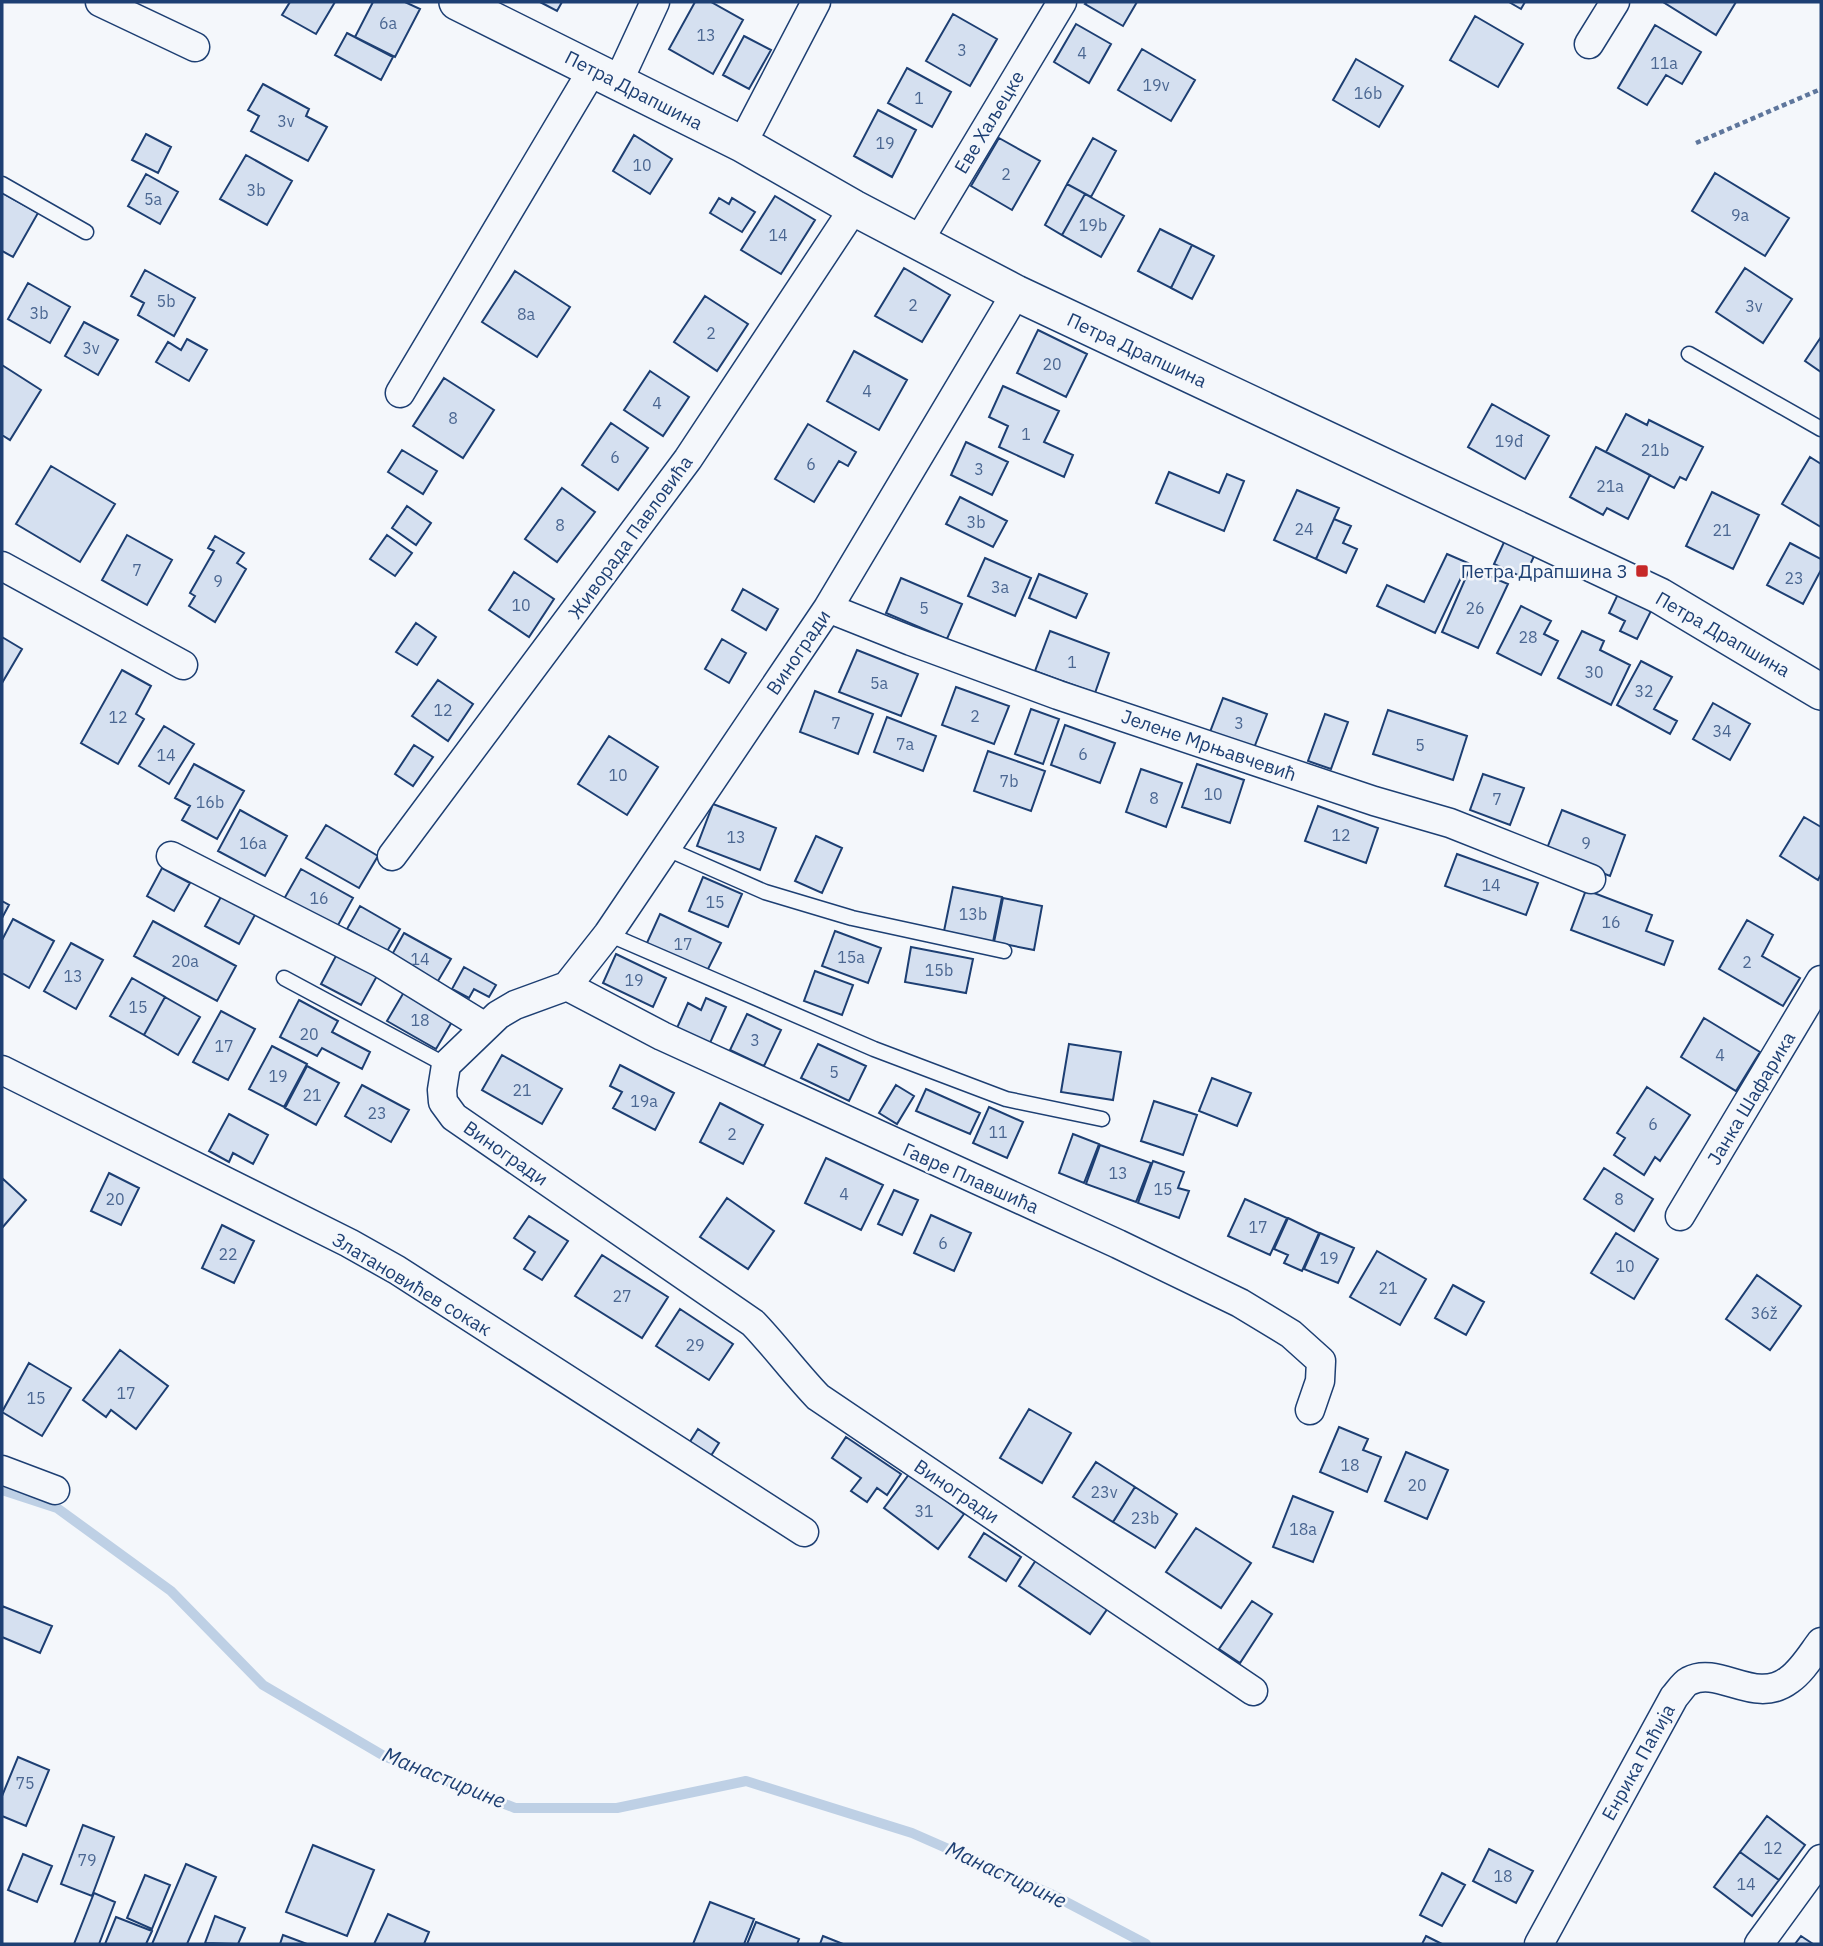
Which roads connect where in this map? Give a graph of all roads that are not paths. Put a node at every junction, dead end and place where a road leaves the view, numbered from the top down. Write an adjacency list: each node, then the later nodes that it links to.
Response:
1 (100, 2): 8 (street)
2 (457, 2): 9 (street, Петра Драпшина)
3 (655, 2): 9 (street)
4 (816, 2): 10 (street)
5 (1062, 2): 14 (street, Еве Хаљецке)
6 (1615, 2): 7 (street)
7 (1589, 44)
8 (195, 47)
9 (605, 75): 10 (street, Петра Драпшина); 17 (street)
10 (742, 144): 12 (street, Петра Драпшина)
11 (2, 184): 13 (lane)
12 (854, 208): 14 (street, Петра Драпшина); 25 (street, Живорада Павловића)
13 (86, 232)
14 (918, 242): 15 (street, Петра Драпшина)
15 (1016, 293): 20 (street, Виногради); 22 (street, Петра Драпшина)
16 (1689, 354): 18 (lane)
17 (401, 393)
18 (1821, 429)
19 (2, 566): 21 (street)
20 (828, 608): 23 (street, Виногради); 26 (street, Јелене Мрњавчевић)
21 (183, 665)
22 (1821, 692)
23 (665, 848): 27 (street, Виногради); 28 (lane)
24 (171, 856): 32 (street)
25 (392, 856)
26 (1591, 879)
27 (608, 934): 31 (street, Виногради); 35 (lane)
28 (1004, 951)
29 (284, 978): 33 (lane)
30 (1821, 980): 36 (street, Јанка Шафарика)
31 (567, 986): 32 (street); 37 (street, Гавре Плавшића)
32 (485, 1027): 33 (street)
33 (446, 1065): 42 (street, Виногради)
34 (2, 1070): 40 (street, Златановићев сокак)
35 (1102, 1119)
36 (1680, 1216)
37 (1310, 1410)
38 (2, 1470): 39 (street)
39 (55, 1490)
40 (803, 1532)
41 (1821, 1642): 44 (street, Енрика Паћија)
42 (1253, 1691)
43 (1821, 1859): 45 (street)
44 (1539, 1944)
45 (1759, 1944)

